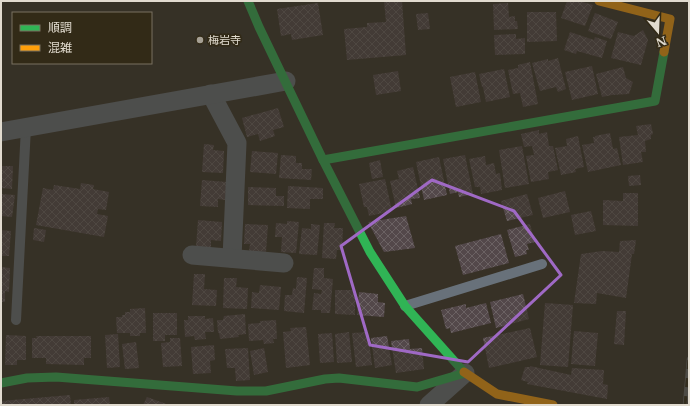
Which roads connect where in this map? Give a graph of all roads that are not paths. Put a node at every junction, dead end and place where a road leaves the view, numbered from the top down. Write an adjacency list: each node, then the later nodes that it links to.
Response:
1 (248, 1): 5 (street)
2 (599, 1): 4 (street)
3 (642, 1): 4 (lane)
4 (640, 12): 9 (street)
5 (286, 81): 6 (street); 9 (street)
6 (211, 94): 7 (street); 11 (street)
7 (26, 127): 8 (street); 15 (lane)
8 (1, 132)
9 (323, 160): 14 (street)
10 (192, 255): 11 (street)
11 (232, 258): 12 (street)
12 (284, 263)
13 (542, 264): 14 (lane)
14 (405, 306): 16 (street)
15 (16, 320)
16 (465, 374): 17 (street); 18 (street); 19 (street)
17 (1, 383)
18 (429, 405)
19 (553, 405)

